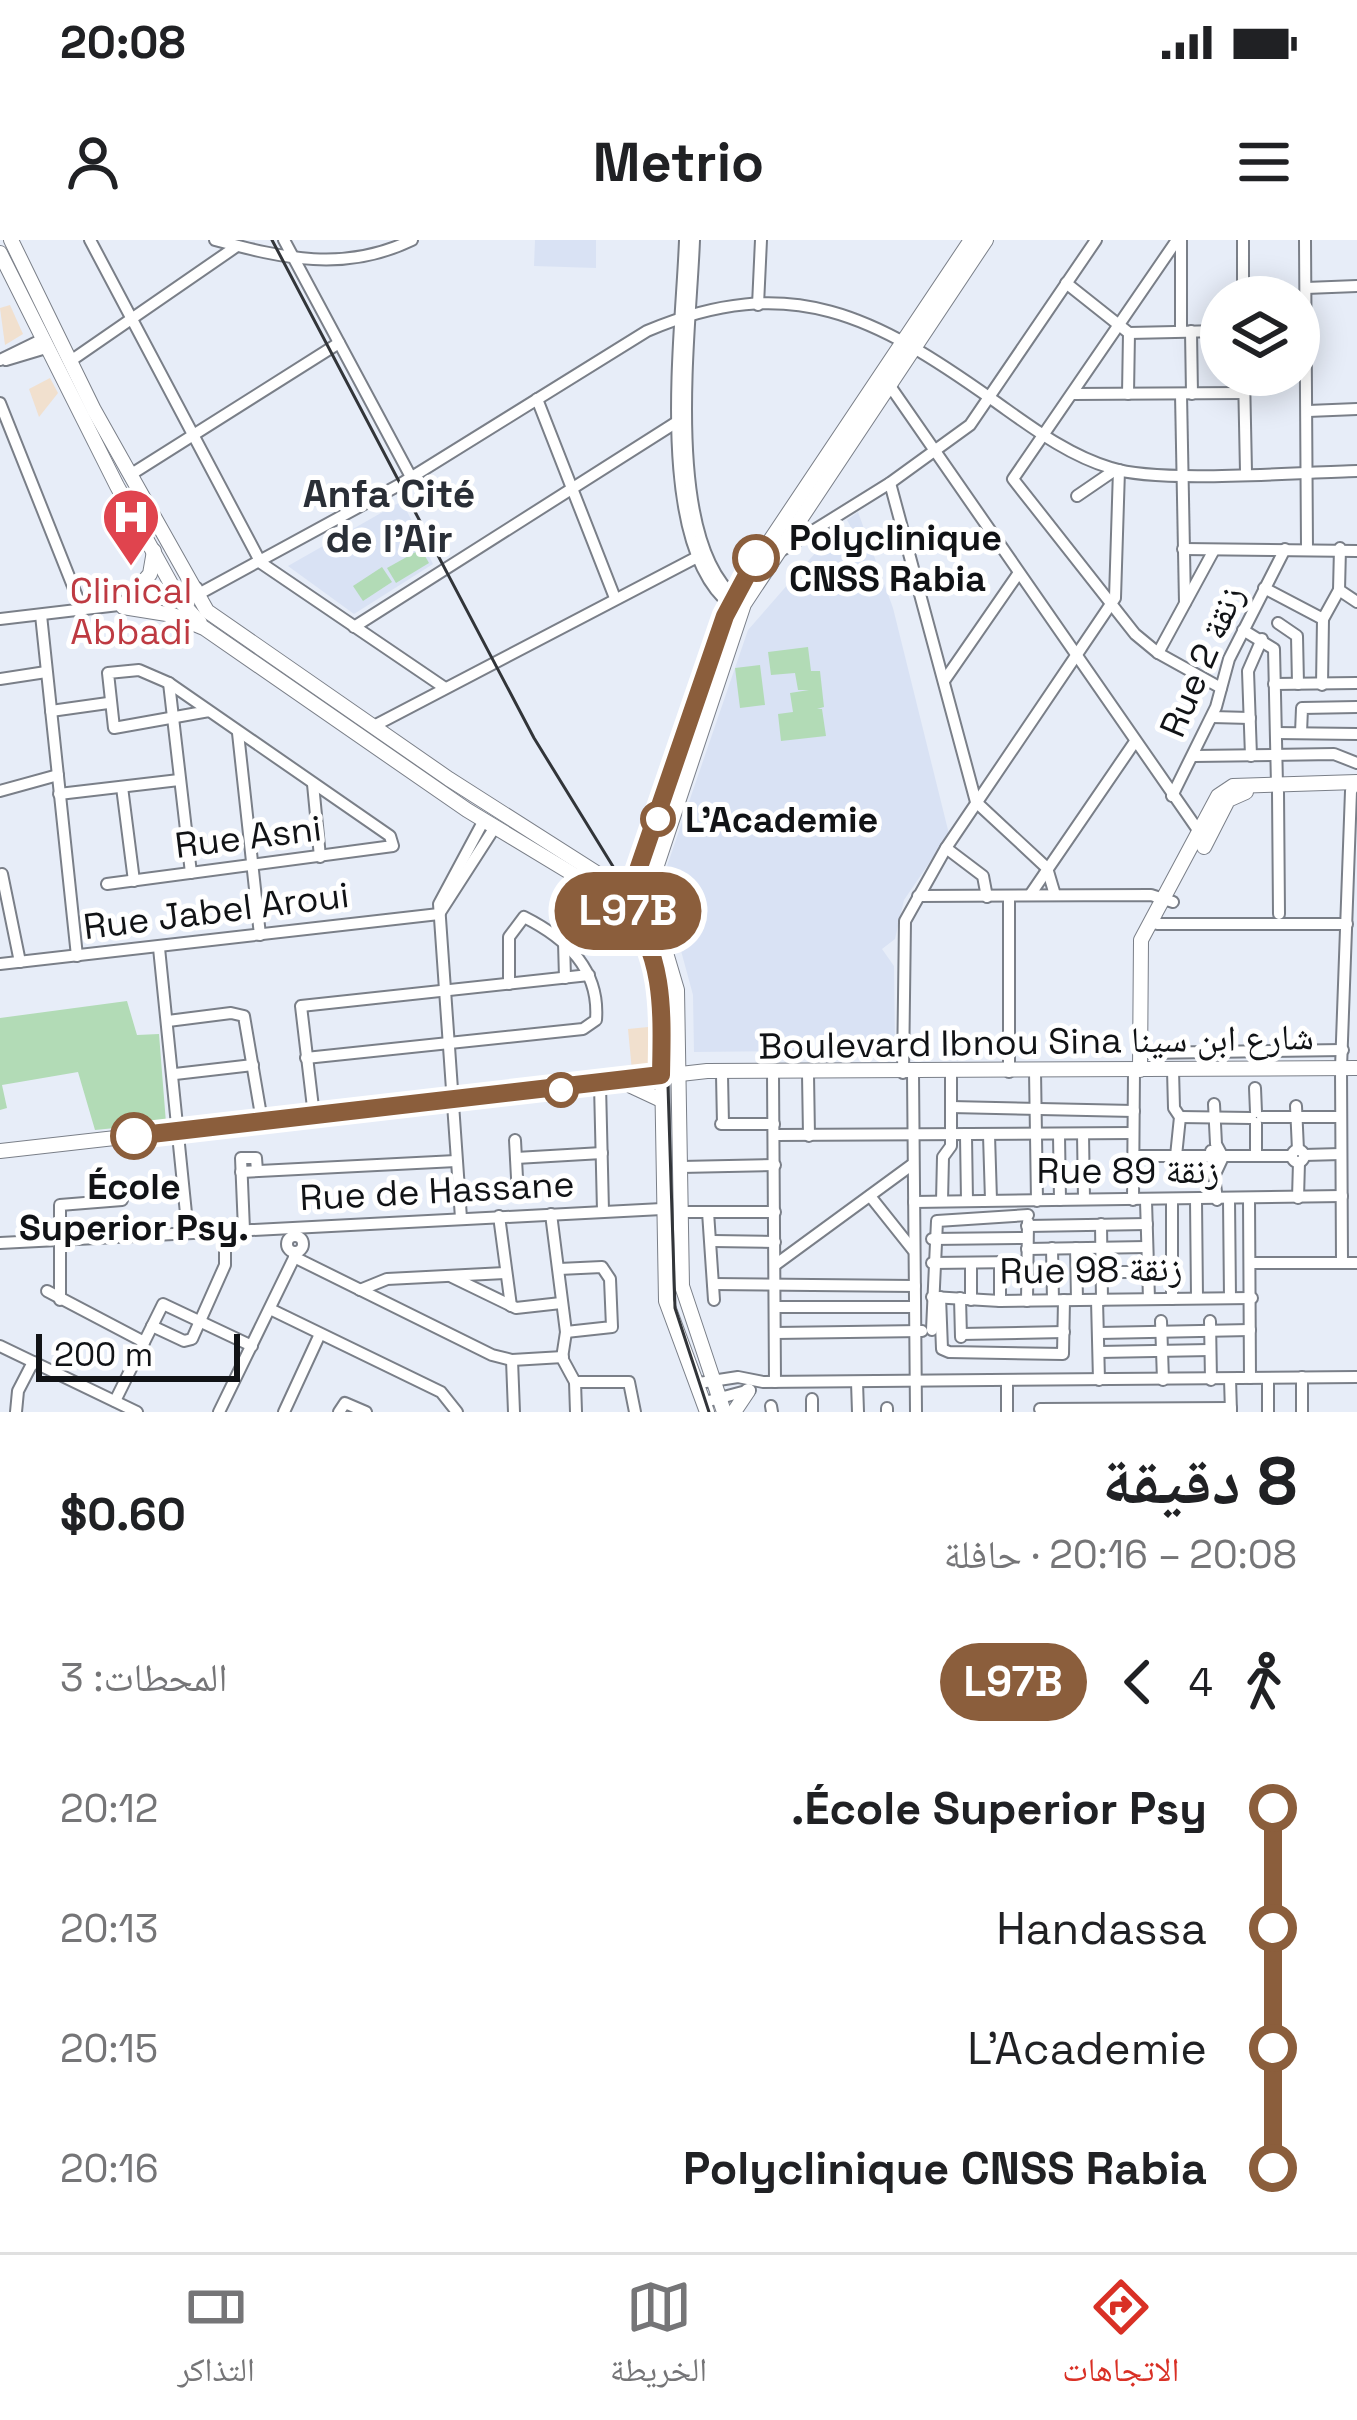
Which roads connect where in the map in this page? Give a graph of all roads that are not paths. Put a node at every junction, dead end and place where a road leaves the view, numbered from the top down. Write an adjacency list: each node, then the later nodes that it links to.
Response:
1 (10, 240): 32 (main road)
2 (90, 240): 24 (street)
3 (214, 240): 14 (street)
4 (284, 240): 16 (street)
5 (412, 240): 16 (street)
6 (689, 240): 23 (street)
7 (761, 240): 22 (street)
8 (971, 240): 28 (main road)
9 (986, 240): 28 (main road)
10 (1096, 240): 19 (street)
11 (1179, 240): 25 (street); 26 (street)
12 (1243, 240): 17 (street)
13 (1306, 240): 18 (street)
14 (237, 246): 16 (street); 24 (street)
15 (0, 253): 30 (main road)
16 (296, 260): 29 (street)
17 (1243, 276)
18 (1306, 276)
19 (1066, 283): 25 (street); 40 (street)
20 (1357, 286): 21 (street)
21 (1320, 287)
22 (758, 304): 23 (street); 28 (street)
23 (687, 316): 41 (street); 45 (street); 67 (street)
24 (133, 318): 32 (street); 46 (street)
25 (1124, 330): 26 (street); 34 (street); 35 (street)
26 (1186, 331): 27 (street); 36 (street)
27 (1200, 331)
28 (911, 342): 33 (main road); 40 (street); 75 (main road)
29 (339, 343): 46 (street); 55 (street)
30 (43, 344): 31 (street); 65 (main road)
31 (2, 359)
32 (69, 362): 54 (main road)
33 (890, 386): 48 (street); 66 (main road)
34 (1073, 394): 35 (street); 47 (street)
35 (1128, 394): 36 (street)
36 (1186, 394): 37 (street); 53 (street)
37 (1200, 394)
38 (1244, 396): 51 (street)
39 (1307, 396): 44 (street)
40 (989, 398): 47 (street); 48 (street)
41 (537, 399): 55 (street); 57 (street)
42 (0, 403): 79 (street)
43 (1357, 409): 44 (street)
44 (1308, 411): 52 (street)
45 (680, 420): 57 (street); 67 (street)
46 (195, 435): 54 (street); 68 (street)
47 (1043, 436): 49 (street); 78 (street)
48 (936, 452): 56 (street); 69 (street)
49 (1117, 470): 53 (street); 58 (street); 78 (street)
50 (1357, 471): 52 (street)
51 (1246, 472): 52 (street); 53 (street)
52 (1308, 472): 61 (street)
53 (1182, 473): 60 (street)
54 (130, 475): 72 (main road)
55 (411, 477): 68 (street)
56 (890, 483): 66 (street); 92 (street)
57 (572, 489): 73 (street); 84 (street)
58 (1077, 496)
59 (1340, 548): 61 (street); 64 (street); 71 (street)
60 (1183, 549): 62 (street); 76 (street)
61 (1307, 549): 63 (street)
62 (1214, 550): 63 (street); 76 (street)
63 (1285, 550): 70 (street, Rue 2 زنقة)
64 (1357, 550)
65 (154, 551): 72 (main road); 77 (main road)
66 (778, 552): 75 (main road)
67 (702, 554): 73 (street); 75 (street)
68 (261, 563): 72 (street); 84 (street)
69 (1018, 574): 89 (street); 92 (street)
70 (1264, 588): 82 (street); 86 (street, Rue 2 زنقة)
71 (1339, 590): 74 (street); 82 (street)
72 (189, 593): 77 (street); 85 (main road); 107 (main road)
73 (615, 598): 98 (street)
74 (1357, 602)
75 (737, 604): 140 (main road)
76 (1185, 604): 88 (street)
77 (121, 605): 79 (street); 85 (main road)
78 (1110, 607): 88 (street); 89 (street)
79 (82, 610): 81 (street)
80 (1, 615): 81 (street)
81 (41, 615): 90 (street)
82 (1322, 619): 97 (street)
83 (1278, 623): 94 (street)
84 (354, 627): 98 (street)
85 (204, 628): 129 (main road)
86 (1243, 630): 87 (street); 99 (street, Rue 2 زنقة)
87 (1262, 639): 96 (street); 106 (street)
88 (1158, 653): 99 (street)
89 (1077, 656): 112 (street); 120 (street)
90 (46, 672): 91 (street); 102 (street)
91 (0, 679)
92 (944, 681): 118 (street)
93 (169, 683): 100 (street); 103 (street); 105 (street)
94 (1298, 684): 96 (street); 97 (street)
95 (1354, 684): 97 (street); 101 (street)
96 (1274, 685): 109 (street)
97 (1322, 685)
98 (445, 688): 107 (street)
99 (1222, 688): 104 (street, Rue 2 زنقة)
100 (108, 703): 102 (street); 105 (street)
101 (1354, 707): 110 (street)
102 (51, 711): 117 (street)
103 (209, 711): 105 (street); 108 (street)
104 (1212, 717): 106 (street); 113 (street, Rue 2 زنقة)
105 (172, 718): 119 (street)
106 (1250, 718): 114 (street)
107 (372, 727): 140 (main road)
108 (238, 733): 121 (street); 133 (street)
109 (1276, 733): 110 (street); 115 (street)
110 (1301, 733): 111 (street)
111 (1357, 734)
112 (1134, 742): 127 (street); 134 (street)
113 (1194, 756): 114 (street); 127 (street, Rue 2 زنقة)
114 (1251, 756): 115 (street)
115 (1276, 756): 116 (street); 124 (street)
116 (1357, 763)
117 (58, 775): 125 (street); 126 (street)
118 (970, 778): 120 (street); 128 (street)
119 (179, 780): 122 (street); 135 (street)
120 (989, 783): 128 (street)
121 (313, 784): 132 (street); 132 (street, Rue Asni)
122 (122, 787): 126 (street); 137 (street)
123 (1355, 787): 124 (main road); 150 (street)
124 (1277, 788): 130 (main road); 148 (street)
125 (0, 791)
126 (59, 794): 155 (street)
127 (1172, 796): 130 (street)
128 (976, 802): 131 (street); 134 (street)
129 (490, 824): 146 (main road); 147 (street)
130 (1204, 835): 145 (main road)
131 (946, 848): 141 (street); 144 (street)
132 (320, 857): 133 (street, Rue Asni)
133 (252, 866): 135 (street, Rue Asni); 151 (street)
134 (1047, 868): 139 (street); 143 (street)
135 (191, 873): 137 (street, Rue Asni)
136 (2, 874): 156 (street)
137 (134, 880): 138 (street, Rue Asni)
138 (106, 884)
139 (1030, 895): 142 (street); 143 (street)
140 (640, 896): 146 (main road); 179 (main road)
141 (918, 896): 144 (street); 174 (street)
142 (1009, 896): 144 (street); 172 (street)
143 (1055, 896): 145 (street)
144 (987, 897)
145 (1169, 900): 149 (main road); 169 (main road)
146 (629, 912): 180 (main road)
147 (439, 914): 151 (street, Rue Jabel Aroui); 161 (street)
148 (1280, 914)
149 (1157, 924): 150 (street); 165 (main road)
150 (1347, 924): 152 (street); 164 (street)
151 (260, 935): 154 (street, Rue Jabel Aroui)
152 (1357, 936)
153 (564, 942): 158 (street); 159 (street); 160 (street)
154 (159, 948): 155 (street, Rue Jabel Aroui); 162 (street)
155 (77, 956): 156 (street, Rue Jabel Aroui)
156 (20, 962): 157 (street, Rue Jabel Aroui)
157 (0, 964)
158 (590, 976): 159 (street); 163 (street)
159 (565, 978): 160 (street)
160 (509, 984): 161 (street)
161 (444, 991): 163 (street); 166 (street)
162 (168, 1021): 167 (street); 175 (street)
163 (446, 1043): 166 (street); 185 (street)
164 (1342, 1050): 165 (street); 168 (street)
165 (1147, 1052): 169 (main road)
166 (306, 1058): 191 (street)
167 (253, 1065): 175 (street); 195 (street)
168 (1349, 1068): 170 (main road, Boulevard Ibnou Sina شارع ابن سينا); 193 (street)
169 (1140, 1070): 170 (main road, Boulevard Ibnou Sina شارع ابن سينا); 173 (main road, Boulevard Ibnou Sina شارع ابن سينا); 188 (street)
170 (1173, 1070): 192 (street)
171 (951, 1072): 172 (main road, Boulevard Ibnou Sina شارع ابن سينا); 174 (main road, Boulevard Ibnou Sina شارع ابن سينا); 186 (street)
172 (1009, 1072): 173 (main road, Boulevard Ibnou Sina شارع ابن سينا)
173 (1035, 1072): 187 (street)
174 (908, 1073): 177 (main road, Boulevard Ibnou Sina شارع ابن سينا); 203 (street)
175 (175, 1074): 196 (street)
176 (773, 1074): 177 (main road, Boulevard Ibnou Sina شارع ابن سينا); 178 (main road, Boulevard Ibnou Sina شارع ابن سينا); 197 (street)
177 (808, 1074): 202 (street)
178 (718, 1075): 179 (main road, Boulevard Ibnou Sina شارع ابن سينا); 197 (street)
179 (679, 1077): 180 (main road, Boulevard Ibnou Sina شارع ابن سينا); 221 (main road)
180 (661, 1079): 182 (main road, Boulevard Ibnou Sina شارع ابن سينا); 184 (main road)
181 (600, 1085): 182 (main road, Boulevard Ibnou Sina شارع ابن سينا); 185 (main road, Boulevard Ibnou Sina شارع ابن سينا); 209 (street)
182 (626, 1085): 184 (main road)
183 (1255, 1088): 194 (street)
184 (661, 1100): 240 (main road)
185 (450, 1101): 191 (main road, Boulevard Ibnou Sina شارع ابن سينا); 218 (street)
186 (951, 1107): 187 (street); 204 (street)
187 (1036, 1110): 188 (street); 200 (street)
188 (1134, 1111): 198 (street)
189 (1214, 1111): 192 (street); 194 (street); 213 (street)
190 (1297, 1112): 193 (street); 194 (street); 215 (street)
191 (314, 1116): 195 (main road, Boulevard Ibnou Sina شارع ابن سينا)
192 (1180, 1117): 212 (street)
193 (1341, 1117): 210 (street)
194 (1256, 1118): 214 (street)
195 (262, 1121): 196 (main road, Boulevard Ibnou Sina شارع ابن سينا)
196 (182, 1130): 208 (main road, Boulevard Ibnou Sina شارع ابن سينا); 255 (street)
197 (774, 1130): 202 (street); 220 (street)
198 (1133, 1133): 199 (street); 211 (street)
199 (1083, 1134): 201 (street); 227 (street)
200 (1036, 1135): 201 (street); 206 (street); 235 (street)
201 (1059, 1135): 231 (street)
202 (809, 1136): 203 (street)
203 (914, 1136): 204 (street); 219 (street)
204 (951, 1136): 205 (street); 233 (street)
205 (966, 1136): 206 (street); 234 (street)
206 (989, 1136): 230 (street)
207 (515, 1140): 217 (street)
208 (0, 1151)
209 (602, 1153): 217 (street); 241 (street)
210 (1341, 1154): 215 (street); 225 (street)
211 (1133, 1156): 212 (street); 237 (street)
212 (1176, 1156): 213 (street)
213 (1217, 1156): 214 (street); 232 (street)
214 (1256, 1156): 215 (street)
215 (1298, 1156): 226 (street)
216 (248, 1158): 222 (street)
217 (516, 1158): 223 (street)
218 (456, 1161): 222 (street); 247 (street)
219 (913, 1164): 224 (street); 236 (street)
220 (775, 1165): 221 (street); 244 (street)
221 (681, 1166): 242 (main road)
222 (249, 1172): 252 (street)
223 (517, 1178)
224 (870, 1196): 267 (street); 275 (street)
225 (1342, 1196): 226 (street, Rue 89 زنقة); 248 (street)
226 (1298, 1198): 228 (street, Rue 89 زنقة)
227 (1084, 1199): 231 (street, Rue 89 زنقة); 237 (street, Rue 89 زنقة)
228 (1249, 1199): 232 (street, Rue 89 زنقة); 272 (street)
229 (122, 1200): 257 (street)
230 (991, 1200): 234 (street, Rue 89 زنقة); 235 (street, Rue 89 زنقة)
231 (1060, 1200): 235 (street, Rue 89 زنقة)
232 (1223, 1200): 239 (street, Rue 89 زنقة); 289 (street)
233 (942, 1201): 234 (street, Rue 89 زنقة); 236 (street, Rue 89 زنقة)
234 (967, 1201)
235 (1027, 1201): 256 (street)
236 (914, 1202): 267 (street)
237 (1142, 1203): 238 (street, Rue 89 زنقة); 251 (street)
238 (1172, 1204): 239 (street, Rue 89 زنقة); 293 (street)
239 (1196, 1204): 288 (street)
240 (662, 1209): 241 (street, Rue de Hassane); 341 (main road)
241 (603, 1211): 245 (street, Rue de Hassane)
242 (680, 1212): 243 (street); 341 (main road)
243 (708, 1212): 244 (street); 260 (street)
244 (775, 1212): 261 (street)
245 (550, 1214): 246 (street, Rue de Hassane); 276 (street)
246 (499, 1216): 247 (street, Rue de Hassane); 279 (street)
247 (461, 1218): 254 (street, Rue de Hassane)
248 (1342, 1221): 249 (street); 273 (street)
249 (1357, 1221)
250 (1102, 1224): 251 (street); 256 (street); 263 (street)
251 (1147, 1224): 264 (street)
252 (244, 1230): 253 (street, Rue de Hassane); 254 (street, Rue de Hassane)
253 (225, 1231): 255 (street, Rue de Hassane); 306 (street)
254 (294, 1232): 268 (street)
255 (188, 1233): 257 (street, Rue de Hassane)
256 (1026, 1234): 258 (street); 259 (street); 265 (street); 269 (street); 299 (street)
257 (58, 1239): 262 (street, Rue de Hassane); 294 (street)
258 (932, 1239): 259 (street); 270 (street)
259 (981, 1239): 271 (street)
260 (713, 1241): 261 (street); 281 (street)
261 (775, 1242): 275 (street)
262 (0, 1243)
263 (1102, 1247): 264 (street); 266 (street); 277 (street)
264 (1148, 1247): 278 (street)
265 (1052, 1248): 266 (street); 296 (street)
266 (1076, 1248): 296 (street)
267 (915, 1252): 282 (street)
268 (295, 1255): 285 (street); 305 (street)
269 (1000, 1262): 271 (street); 298 (street)
270 (932, 1263): 271 (street); 287 (street)
271 (976, 1263): 291 (street)
272 (1252, 1263): 273 (street); 290 (street)
273 (1342, 1263): 274 (street)
274 (1357, 1263)
275 (775, 1265): 283 (street)
276 (559, 1269): 300 (street); 312 (street)
277 (1102, 1272): 278 (street); 297 (street)
278 (1148, 1272): 292 (street)
279 (506, 1273): 280 (street); 301 (street)
280 (449, 1276): 285 (street); 301 (street)
281 (713, 1284): 283 (street); 295 (street)
282 (915, 1286): 284 (street); 303 (street)
283 (776, 1287): 284 (street); 302 (street)
284 (833, 1287): 304 (street)
285 (360, 1290): 329 (street)
286 (47, 1291): 294 (street)
287 (936, 1297): 291 (street, Rue 98 زنقة); 310 (street)
288 (1197, 1298): 289 (street, Rue 98 زنقة); 293 (street, Rue 98 زنقة)
289 (1230, 1298): 290 (street, Rue 98 زنقة)
290 (1252, 1298): 311 (street)
291 (966, 1299): 298 (street, Rue 98 زنقة); 316 (street)
292 (1149, 1299): 293 (street, Rue 98 زنقة); 297 (street, Rue 98 زنقة)
293 (1172, 1299)
294 (60, 1300): 320 (street)
295 (714, 1300)
296 (1064, 1300): 297 (street, Rue 98 زنقة); 299 (street, Rue 98 زنقة); 313 (street)
297 (1100, 1300): 314 (street)
298 (1000, 1301): 299 (street, Rue 98 زنقة)
299 (1027, 1301)
300 (561, 1303): 301 (street); 312 (street)
301 (511, 1306)
302 (775, 1307): 304 (street); 319 (street)
303 (915, 1307): 304 (street); 318 (street)
304 (834, 1308)
305 (269, 1309): 315 (street); 322 (street)
306 (200, 1320): 308 (street); 308 (street); 322 (street)
307 (1209, 1325): 309 (street); 311 (street); 323 (street)
308 (152, 1326): 320 (street)
309 (1162, 1326): 314 (street); 324 (street)
310 (936, 1330): 318 (street); 325 (street)
311 (1250, 1330): 333 (street)
312 (566, 1332): 328 (street)
313 (1064, 1332): 317 (street); 326 (street)
314 (1099, 1333): 327 (street)
315 (320, 1334): 352 (street); 360 (street)
316 (961, 1334): 317 (street); 325 (street)
317 (1011, 1334): 326 (street)
318 (915, 1335): 319 (street); 342 (street)
319 (775, 1336): 344 (street)
320 (144, 1342): 347 (street)
321 (0, 1346): 330 (street)
322 (251, 1346): 357 (street)
323 (1210, 1350): 324 (street); 340 (street)
324 (1163, 1351): 327 (street); 339 (street)
325 (955, 1352): 326 (street)
326 (1011, 1352)
327 (1099, 1352): 337 (street)
328 (563, 1357): 329 (street); 343 (street)
329 (512, 1360): 361 (street)
330 (33, 1361): 347 (street); 355 (street)
331 (1302, 1377): 332 (street); 334 (street); 369 (street)
332 (1357, 1377)
333 (1250, 1378): 334 (street); 335 (street)
334 (1268, 1378): 368 (street)
335 (1230, 1379): 340 (street); 351 (street)
336 (1006, 1380): 337 (street); 342 (street); 367 (street)
337 (1099, 1380): 338 (street)
338 (1145, 1380): 339 (street); 353 (street)
339 (1163, 1380): 340 (street)
340 (1211, 1380)
341 (707, 1381): 344 (street); 348 (main road)
342 (916, 1381): 345 (street); 366 (street)
343 (575, 1382): 362 (street); 363 (street)
344 (769, 1382): 345 (street); 346 (street)
345 (857, 1382): 365 (street)
346 (748, 1390): 348 (street); 364 (main road)
347 (115, 1401): 356 (street)
348 (714, 1406)
349 (1040, 1409): 353 (street)
350 (1211, 1410): 351 (street); 354 (street)
351 (1231, 1410)
352 (286, 1411)
353 (1146, 1411): 354 (street)
354 (1167, 1411)
355 (16, 1412)
356 (136, 1412)
357 (219, 1412)
358 (339, 1412): 359 (street)
359 (366, 1412)
360 (457, 1412)
361 (514, 1412)
362 (576, 1412)
363 (635, 1412)
364 (734, 1412)
365 (858, 1412)
366 (916, 1412)
367 (1007, 1412)
368 (1268, 1412)
369 (1302, 1412)

